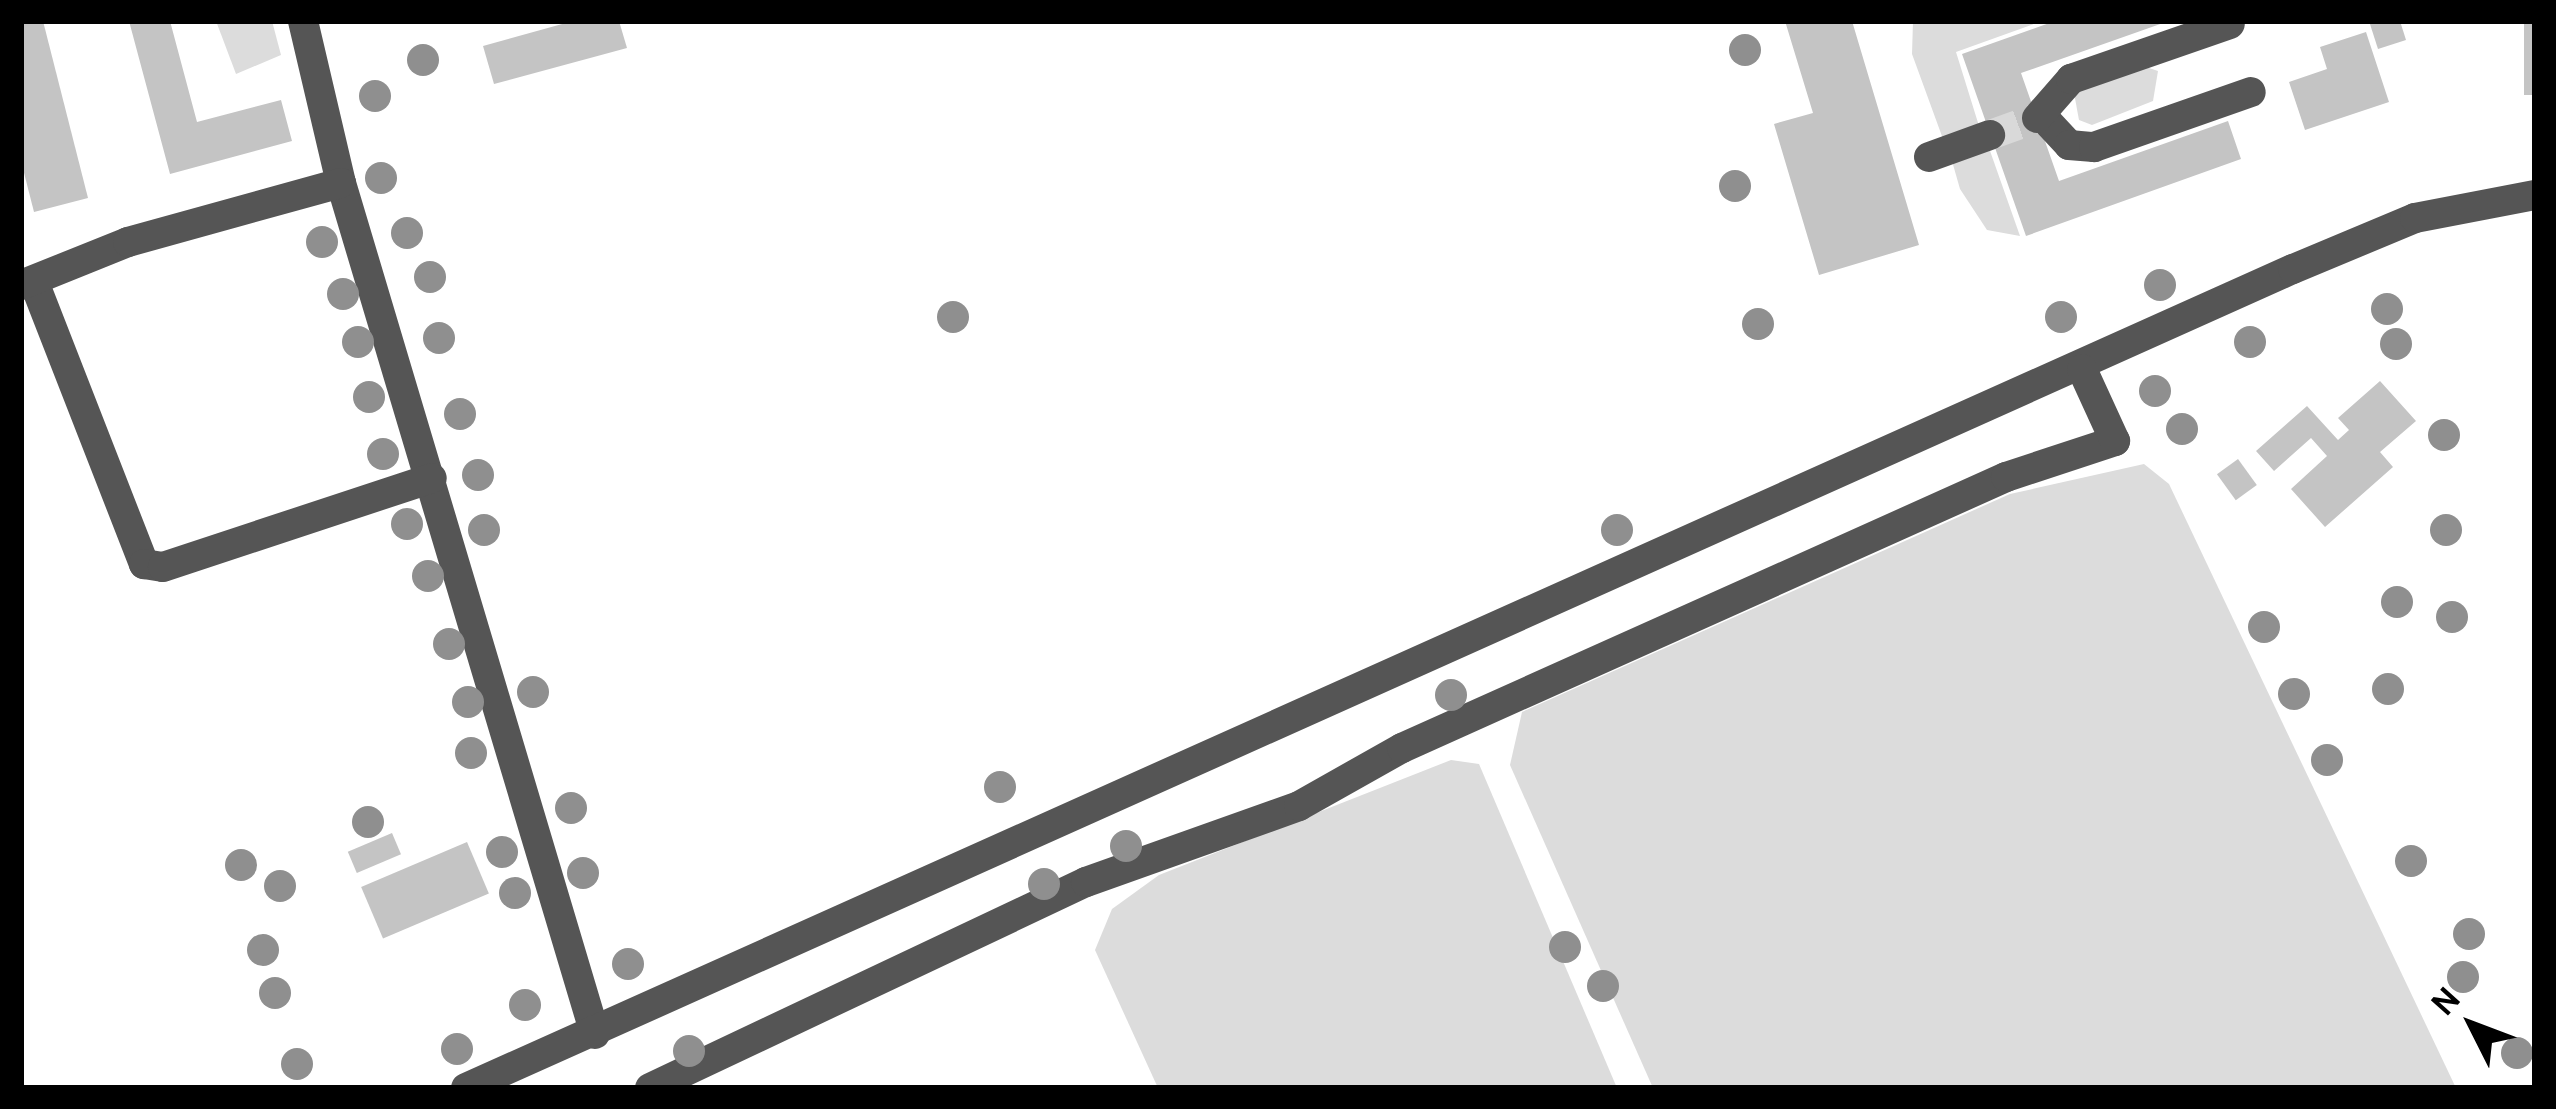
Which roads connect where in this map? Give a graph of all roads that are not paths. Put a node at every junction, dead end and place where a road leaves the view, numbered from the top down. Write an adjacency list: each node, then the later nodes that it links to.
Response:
1 (303, 21): 6 (street)
2 (2230, 24): 3 (street)
3 (2251, 92)
4 (1990, 135): 5 (street)
5 (1929, 157)
6 (341, 183): 8 (street); 10 (street)
7 (2535, 195): 9 (street)
8 (27, 284): 10 (street)
9 (2082, 369): 11 (street); 13 (street)
10 (432, 478): 11 (street)
11 (595, 1034): 12 (street)
12 (466, 1088)
13 (650, 1088)

